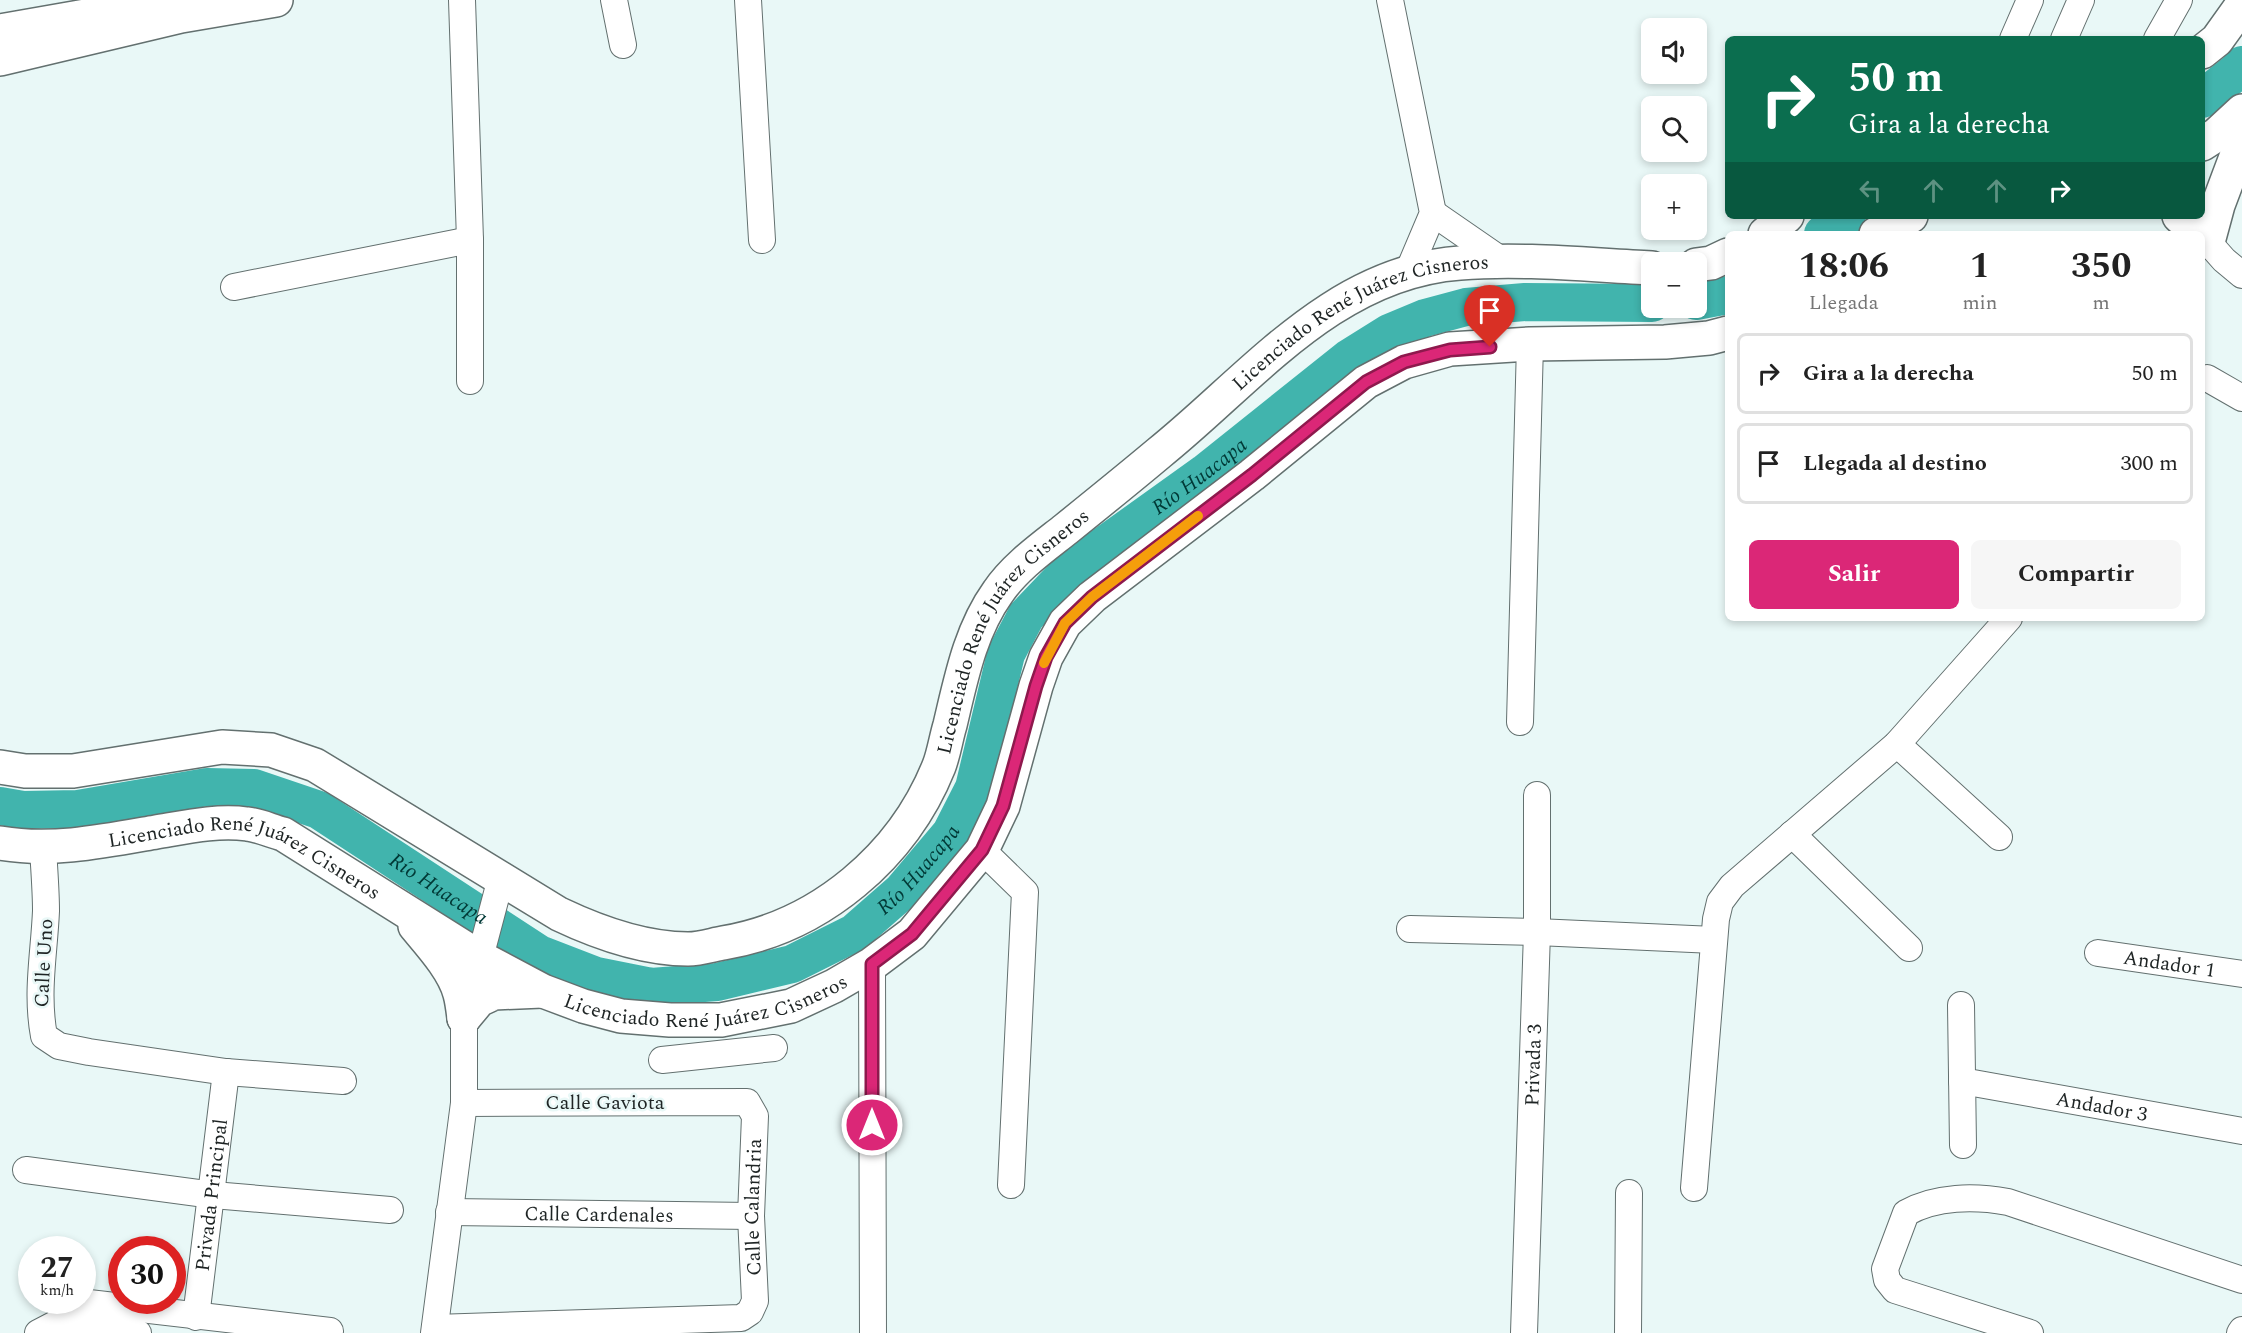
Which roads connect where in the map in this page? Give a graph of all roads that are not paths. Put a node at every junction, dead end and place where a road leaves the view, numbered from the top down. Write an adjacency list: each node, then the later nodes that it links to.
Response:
1 (53, 0): 12 (main road)
2 (177, 0): 13 (main road)
3 (276, 0): 19 (main road)
4 (462, 0): 31 (street)
5 (614, 0): 17 (street)
6 (748, 0): 32 (street)
7 (1390, 0): 23 (street)
8 (2030, 0): 14 (street)
9 (2081, 0): 15 (street)
10 (2179, 0): 16 (street)
11 (2242, 5): 18 (main road)
12 (0, 9)
13 (0, 31)
14 (2014, 36)
15 (2065, 36)
16 (2159, 36)
17 (623, 45)
18 (2205, 50)
19 (0, 59)
20 (2242, 111): 22 (main road)
21 (2242, 141): 30 (main road)
22 (2205, 142)
23 (1433, 213): 35 (street); 38 (street)
24 (1783, 219): 27 (main road)
25 (1905, 219): 28 (main road)
26 (2182, 219): 29 (main road)
27 (1769, 231)
28 (1882, 231)
29 (2195, 231)
30 (2205, 231)
31 (470, 240): 40 (street); 44 (street)
32 (762, 240)
33 (2205, 240): 39 (street)
34 (1725, 256): 36 (main road)
35 (1504, 262): 37 (main road, Licenciado René Juárez Cisneros); 38 (main road, Licenciado René Juárez Cisneros)
36 (1707, 263)
37 (1641, 268)
38 (1408, 272): 56 (main road, Licenciado René Juárez Cisneros)
39 (2242, 275)
40 (234, 287)
41 (1725, 334): 42 (main road, Licenciado René Juárez Cisneros)
42 (1530, 344): 47 (street); 55 (main road, Licenciado René Juárez Cisneros)
43 (2207, 378): 45 (street)
44 (470, 381)
45 (2242, 398)
46 (2006, 621): 48 (street)
47 (1520, 722)
48 (1897, 744): 51 (street); 52 (street)
49 (0, 767): 56 (main road, Licenciado René Juárez Cisneros)
50 (1537, 795): 59 (street, Privada 3)
51 (1792, 834): 60 (street); 61 (street)
52 (2000, 837)
53 (0, 843): 54 (main road, Licenciado René Juárez Cisneros)
54 (43, 847): 57 (main road, Licenciado René Juárez Cisneros); 73 (street, Calle Uno)
55 (982, 850): 64 (main road, Licenciado René Juárez Cisneros); 81 (street)
56 (501, 883): 62 (street)
57 (402, 910): 62 (main road, Licenciado René Juárez Cisneros); 68 (main road)
58 (1410, 929): 59 (street)
59 (1537, 932): 60 (street); 97 (street, Privada 3)
60 (1714, 940): 82 (street)
61 (1909, 948)
62 (482, 951): 66 (main road, Licenciado René Juárez Cisneros); 68 (street)
63 (2098, 953): 65 (street, Andador 1)
64 (872, 964): 69 (main road, Licenciado René Juárez Cisneros); 96 (street)
65 (2242, 974)
66 (543, 991): 68 (main road); 69 (main road, Licenciado René Juárez Cisneros)
67 (1961, 1005): 75 (street)
68 (464, 1018): 77 (street)
69 (721, 1020): 71 (street)
70 (774, 1048): 71 (street)
71 (725, 1053): 72 (street)
72 (662, 1060)
73 (226, 1072): 74 (street); 84 (street, Privada Principal)
74 (343, 1081)
75 (1962, 1081): 78 (street, Andador 3); 79 (street)
76 (747, 1102): 77 (street, Calle Gaviota); 87 (street, Calle Calandria)
77 (464, 1103): 86 (street)
78 (2242, 1131)
79 (1963, 1145)
80 (26, 1170): 84 (street)
81 (1011, 1185)
82 (1694, 1188)
83 (1629, 1193): 98 (street)
84 (213, 1195): 85 (street); 90 (street, Privada Principal)
85 (390, 1210)
86 (449, 1212): 87 (street, Calle Cardenales); 92 (street)
87 (751, 1215): 91 (street, Calle Calandria)
88 (2242, 1280): 99 (street)
89 (96, 1304): 90 (street)
90 (196, 1317): 93 (street)
91 (697, 1326): 92 (street)
92 (435, 1330)
93 (330, 1331)
94 (38, 1333): 95 (street)
95 (138, 1333)
96 (873, 1333)
97 (1524, 1333)
98 (1628, 1333)
99 (2030, 1333)

